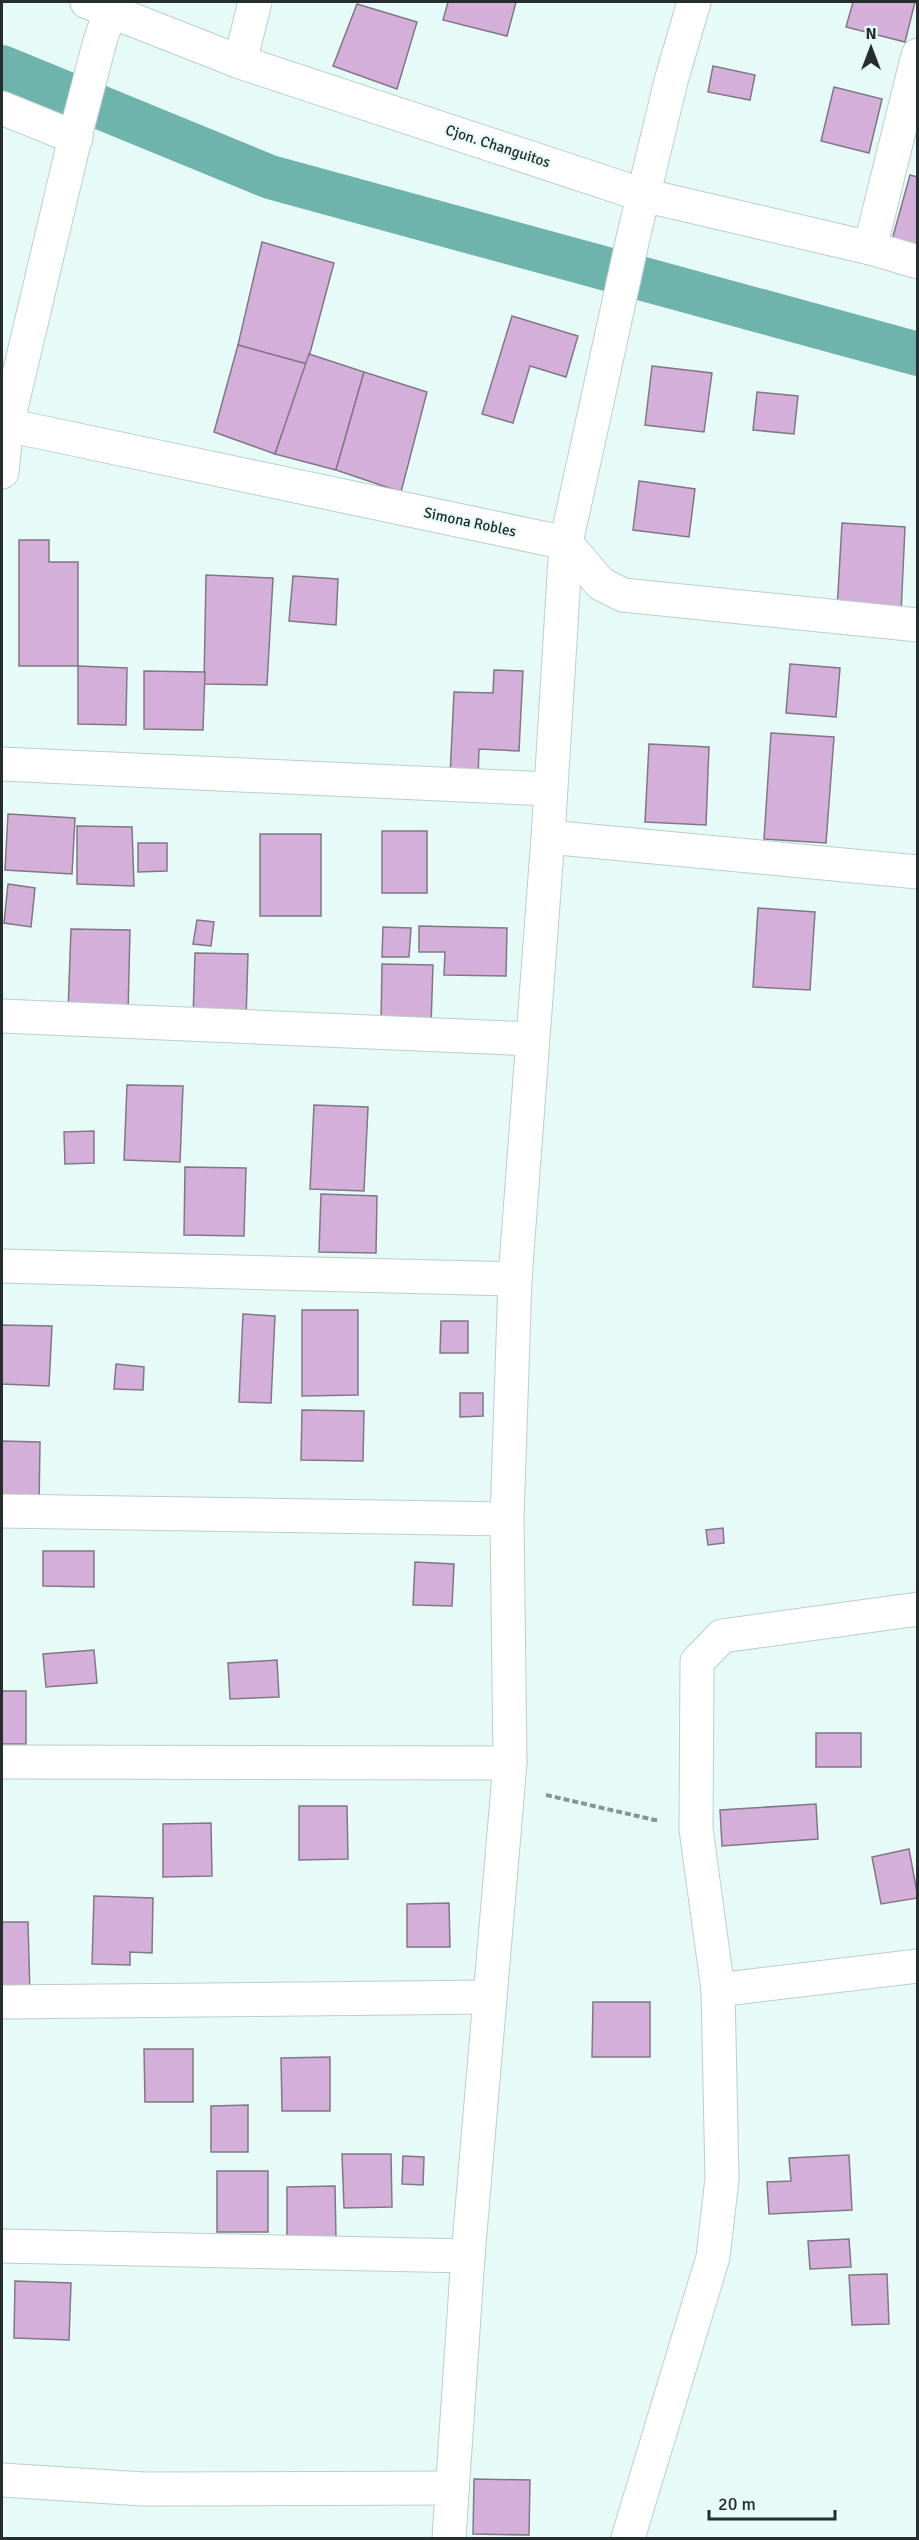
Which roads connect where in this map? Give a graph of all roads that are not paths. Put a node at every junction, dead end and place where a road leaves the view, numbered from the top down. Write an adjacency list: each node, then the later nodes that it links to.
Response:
1 (255, 2): 5 (street)
2 (694, 2): 8 (street)
3 (99, 18): 5 (street, Cjon. Changuitos); 7 (street)
4 (918, 55): 9 (street)
5 (240, 62): 8 (street, Cjon. Changuitos)
6 (2, 108): 7 (street)
7 (78, 129): 11 (street)
8 (643, 195): 9 (street, Cjon. Changuitos); 13 (street)
9 (870, 248): 10 (street, Cjon. Changuitos)
10 (918, 262)
11 (7, 425): 12 (street); 13 (street, Simona Robles)
12 (2, 472)
13 (566, 543): 14 (street); 16 (street)
14 (918, 625)
15 (2, 764): 16 (street)
16 (549, 789): 17 (street)
17 (548, 837): 18 (street); 20 (street)
18 (918, 872)
19 (2, 1016): 20 (street)
20 (532, 1039): 22 (street)
21 (2, 1266): 22 (street)
22 (514, 1279): 24 (street)
23 (2, 1511): 24 (street)
24 (507, 1519): 27 (street)
25 (918, 1609): 29 (street)
26 (2, 1762): 27 (street)
27 (510, 1762): 30 (street)
28 (918, 1966): 29 (street)
29 (718, 1990): 37 (street)
30 (490, 1997): 31 (street); 33 (street)
31 (2, 2002)
32 (2, 2246): 33 (street)
33 (468, 2256): 35 (street)
34 (2, 2480): 35 (street)
35 (452, 2488): 36 (street)
36 (449, 2538)
37 (628, 2538)

